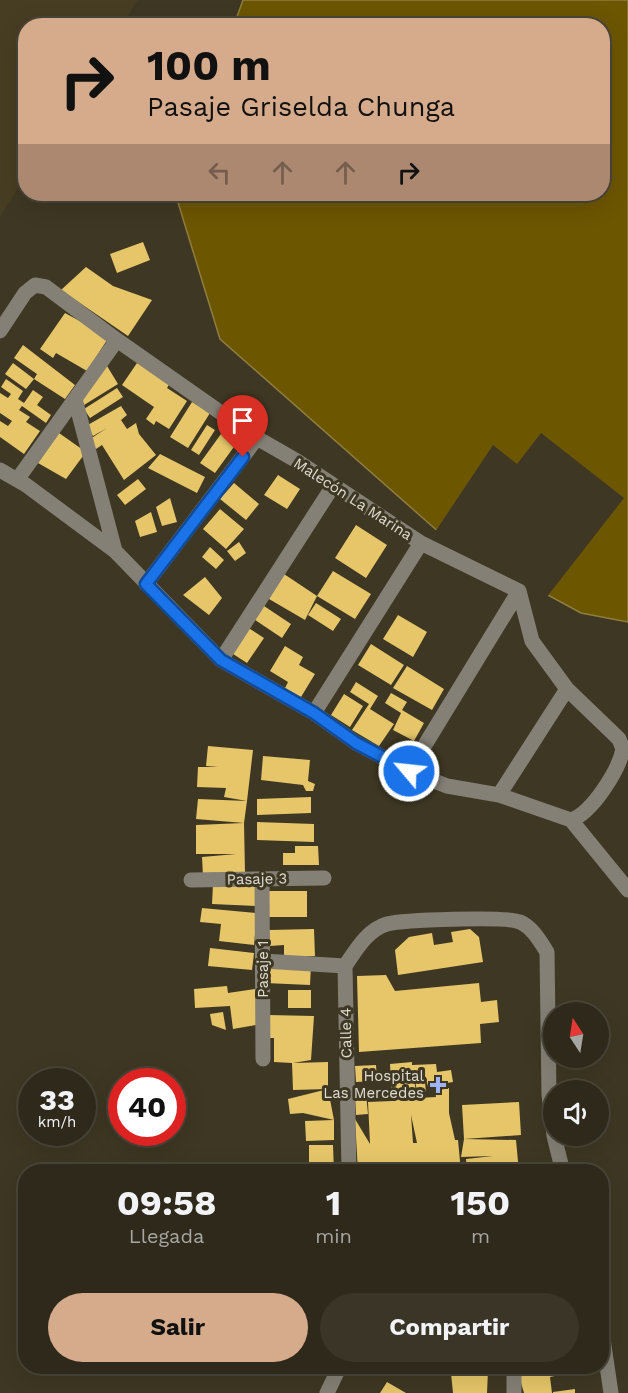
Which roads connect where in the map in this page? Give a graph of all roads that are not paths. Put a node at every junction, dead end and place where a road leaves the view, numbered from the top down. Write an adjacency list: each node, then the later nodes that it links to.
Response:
1 (0, 331): 2 (street, Malecón La Marina)
2 (117, 340): 3 (street); 4 (street, Malecón La Marina)
3 (75, 399): 6 (street); 9 (street)
4 (257, 438): 7 (street, Malecón La Marina); 10 (street)
5 (0, 470): 6 (street)
6 (17, 480): 9 (street)
7 (333, 486): 8 (street, Malecón La Marina); 12 (street)
8 (421, 543): 11 (street, Malecón La Marina); 14 (street)
9 (115, 551): 10 (street)
10 (146, 584): 12 (street)
11 (519, 591): 13 (street); 15 (street)
12 (221, 660): 14 (street)
13 (567, 689): 16 (street); 17 (street)
14 (314, 713): 15 (street)
15 (409, 771): 16 (street)
16 (499, 795): 17 (street)
17 (571, 820): 21 (street)
18 (324, 878): 19 (street, Pasaje 3)
19 (262, 879): 20 (street, Pasaje 3); 22 (street, Pasaje 1)
20 (191, 880)
21 (628, 890)
22 (263, 961): 23 (street); 24 (street, Pasaje 1)
23 (345, 966): 25 (street); 27 (street, Calle 4)
24 (263, 1059)
25 (549, 1080)
26 (556, 1146): 28 (street)
27 (349, 1164)
28 (560, 1164)
29 (336, 1374): 32 (street)
30 (514, 1374): 33 (street)
31 (608, 1374): 34 (street)
32 (327, 1393)
33 (514, 1393)
34 (611, 1393)

